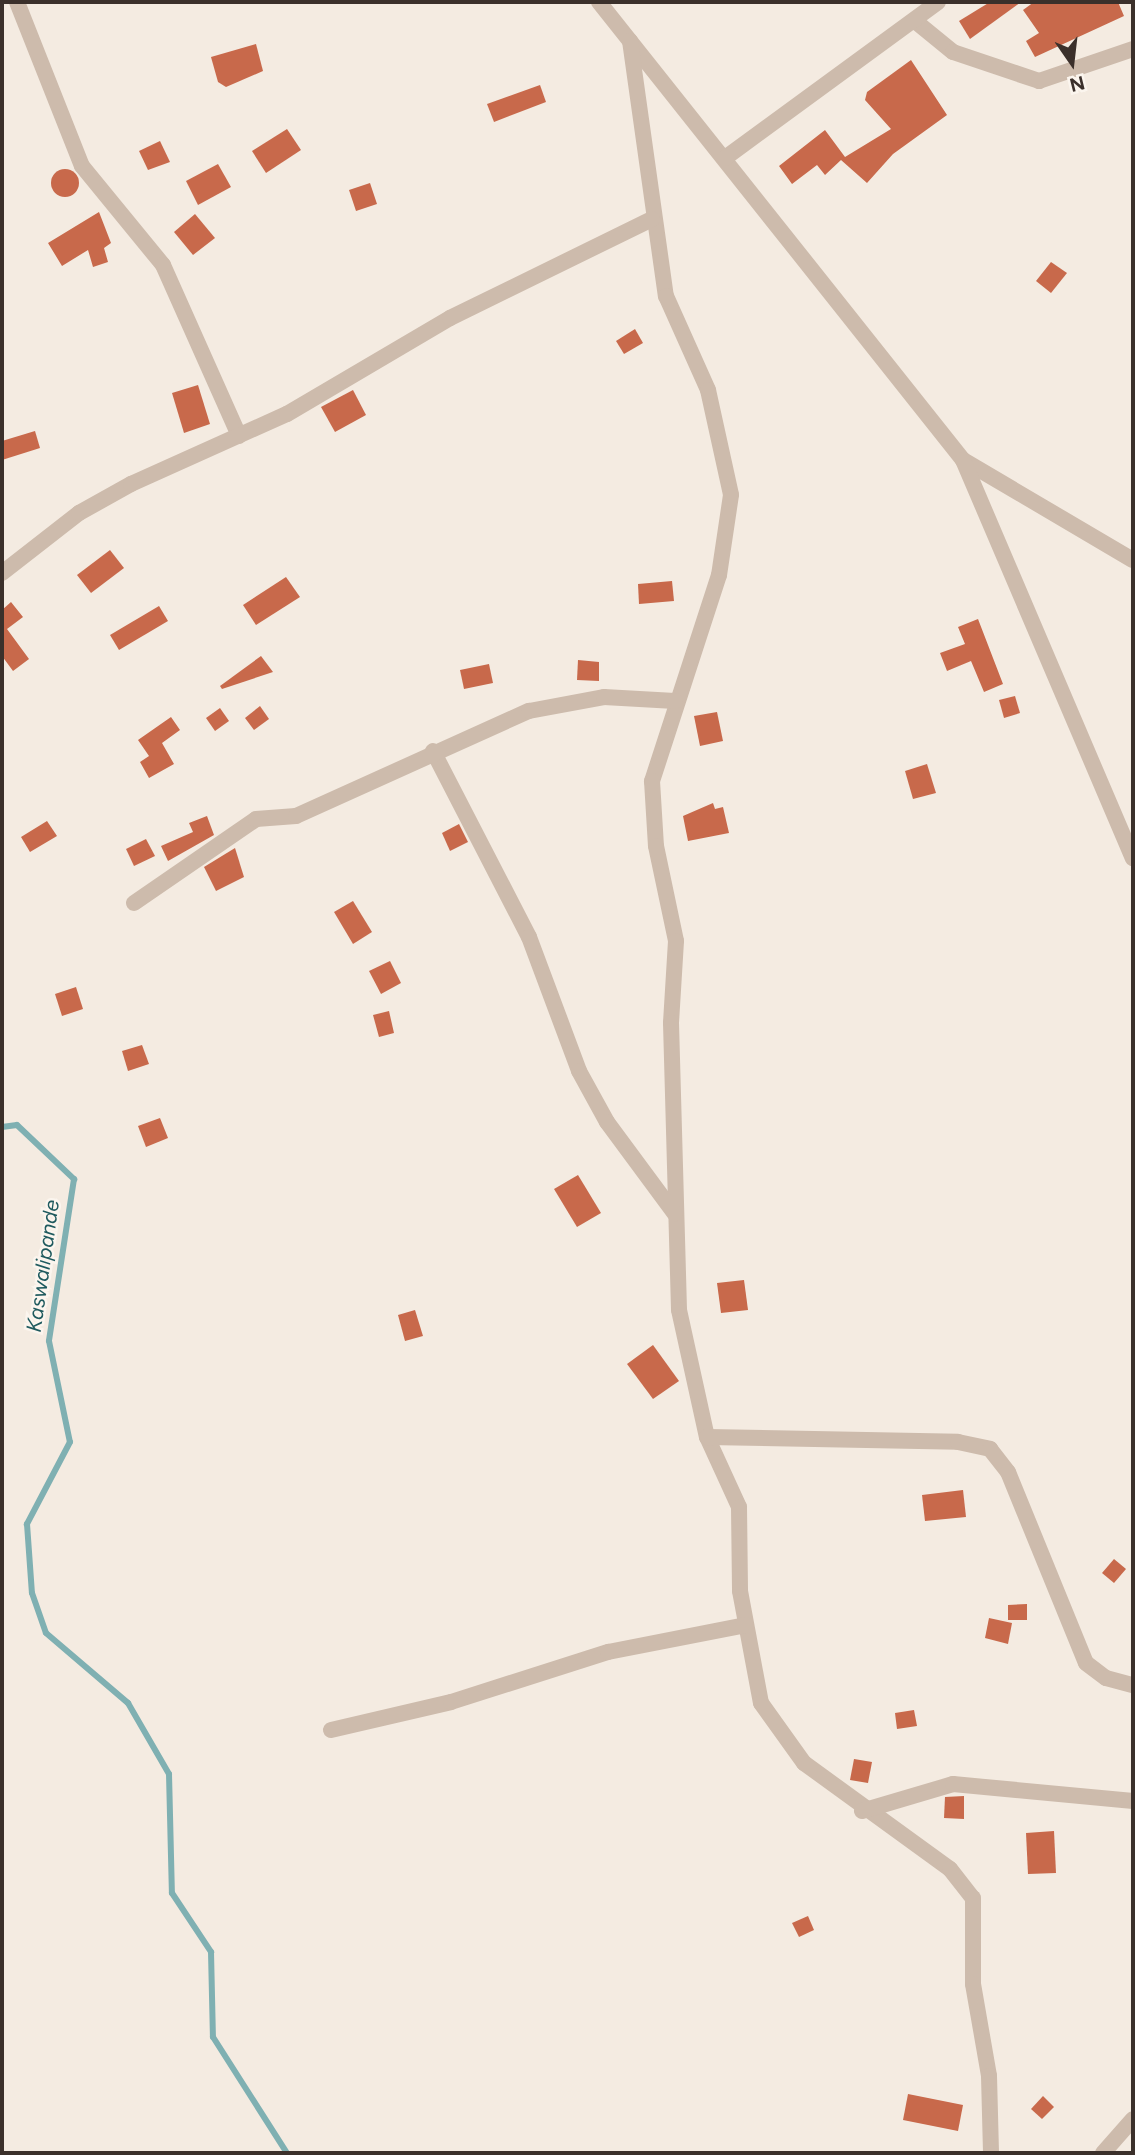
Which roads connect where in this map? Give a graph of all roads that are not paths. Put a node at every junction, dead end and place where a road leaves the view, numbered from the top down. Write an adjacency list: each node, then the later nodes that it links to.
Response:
1 (18, 2): 9 (street)
2 (599, 2): 5 (street)
3 (938, 2): 4 (street)
4 (915, 21): 6 (street); 7 (street)
5 (631, 41): 7 (street); 8 (street)
6 (1133, 49)
7 (725, 158): 10 (street)
8 (652, 219): 9 (street); 13 (street)
9 (239, 436): 12 (street)
10 (963, 460): 11 (street); 15 (street)
11 (1133, 560)
12 (2, 573)
13 (675, 701): 14 (street); 17 (street)
14 (433, 751): 16 (street); 17 (street)
15 (1133, 858)
16 (134, 903)
17 (675, 1213): 18 (street)
18 (707, 1437): 19 (street); 20 (street)
19 (745, 1625): 21 (street); 23 (street)
20 (1133, 1685)
21 (331, 1730)
22 (1133, 1801): 23 (street)
23 (862, 1811): 25 (street)
24 (1133, 2119): 26 (street)
25 (991, 2153)
26 (1103, 2153)

